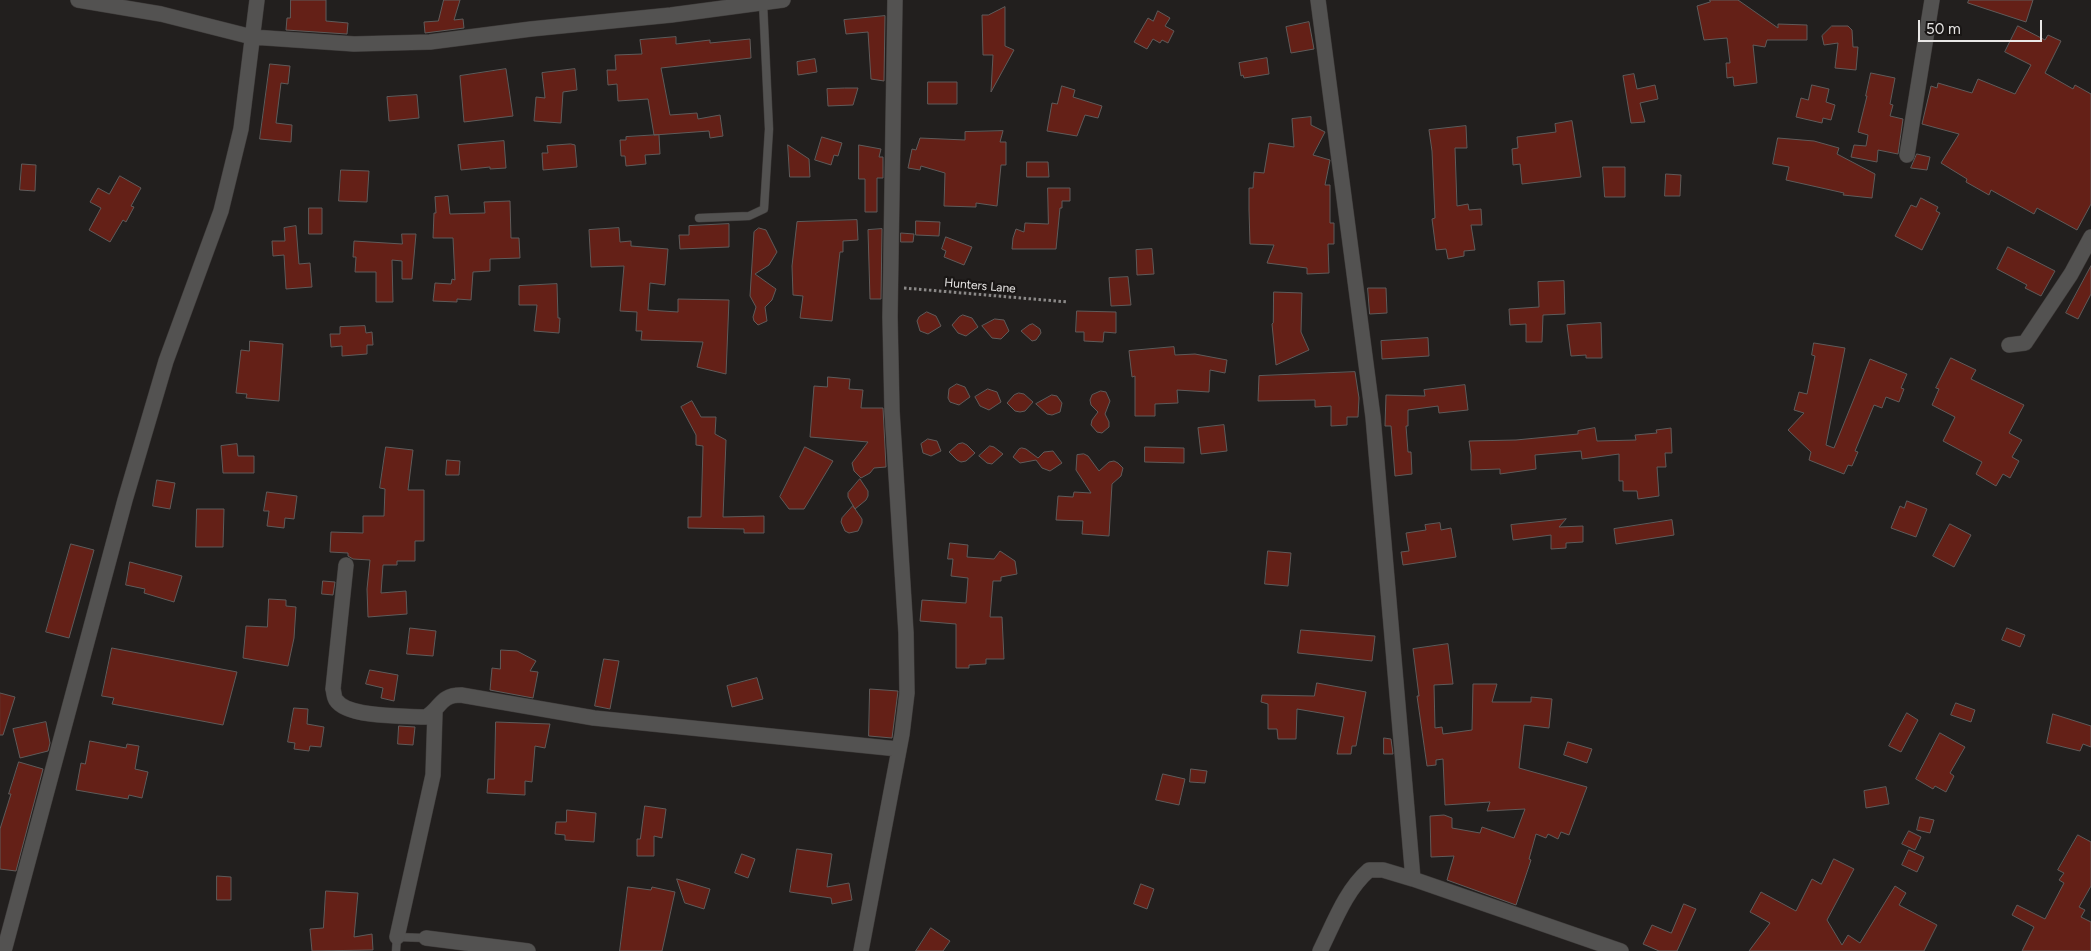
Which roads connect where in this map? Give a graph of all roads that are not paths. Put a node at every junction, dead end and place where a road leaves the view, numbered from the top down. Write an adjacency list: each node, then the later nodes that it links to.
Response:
1 (80, 0): 9 (street)
2 (257, 0): 9 (street)
3 (783, 0): 7 (street)
4 (895, 0): 16 (street)
5 (1318, 0): 17 (street)
6 (1932, 0): 10 (street)
7 (763, 3): 8 (street); 11 (lane)
8 (694, 6): 9 (street)
9 (252, 37): 20 (street)
10 (1907, 155)
11 (699, 218)
12 (2091, 237): 13 (street)
13 (2009, 345)
14 (346, 565): 15 (street)
15 (435, 712): 16 (street); 19 (street)
16 (898, 750): 22 (street)
17 (1413, 879): 23 (street); 24 (street)
18 (426, 938): 19 (lane); 21 (street)
19 (397, 944)
20 (4, 951)
21 (528, 951)
22 (861, 951)
23 (1320, 951)
24 (1621, 951)

